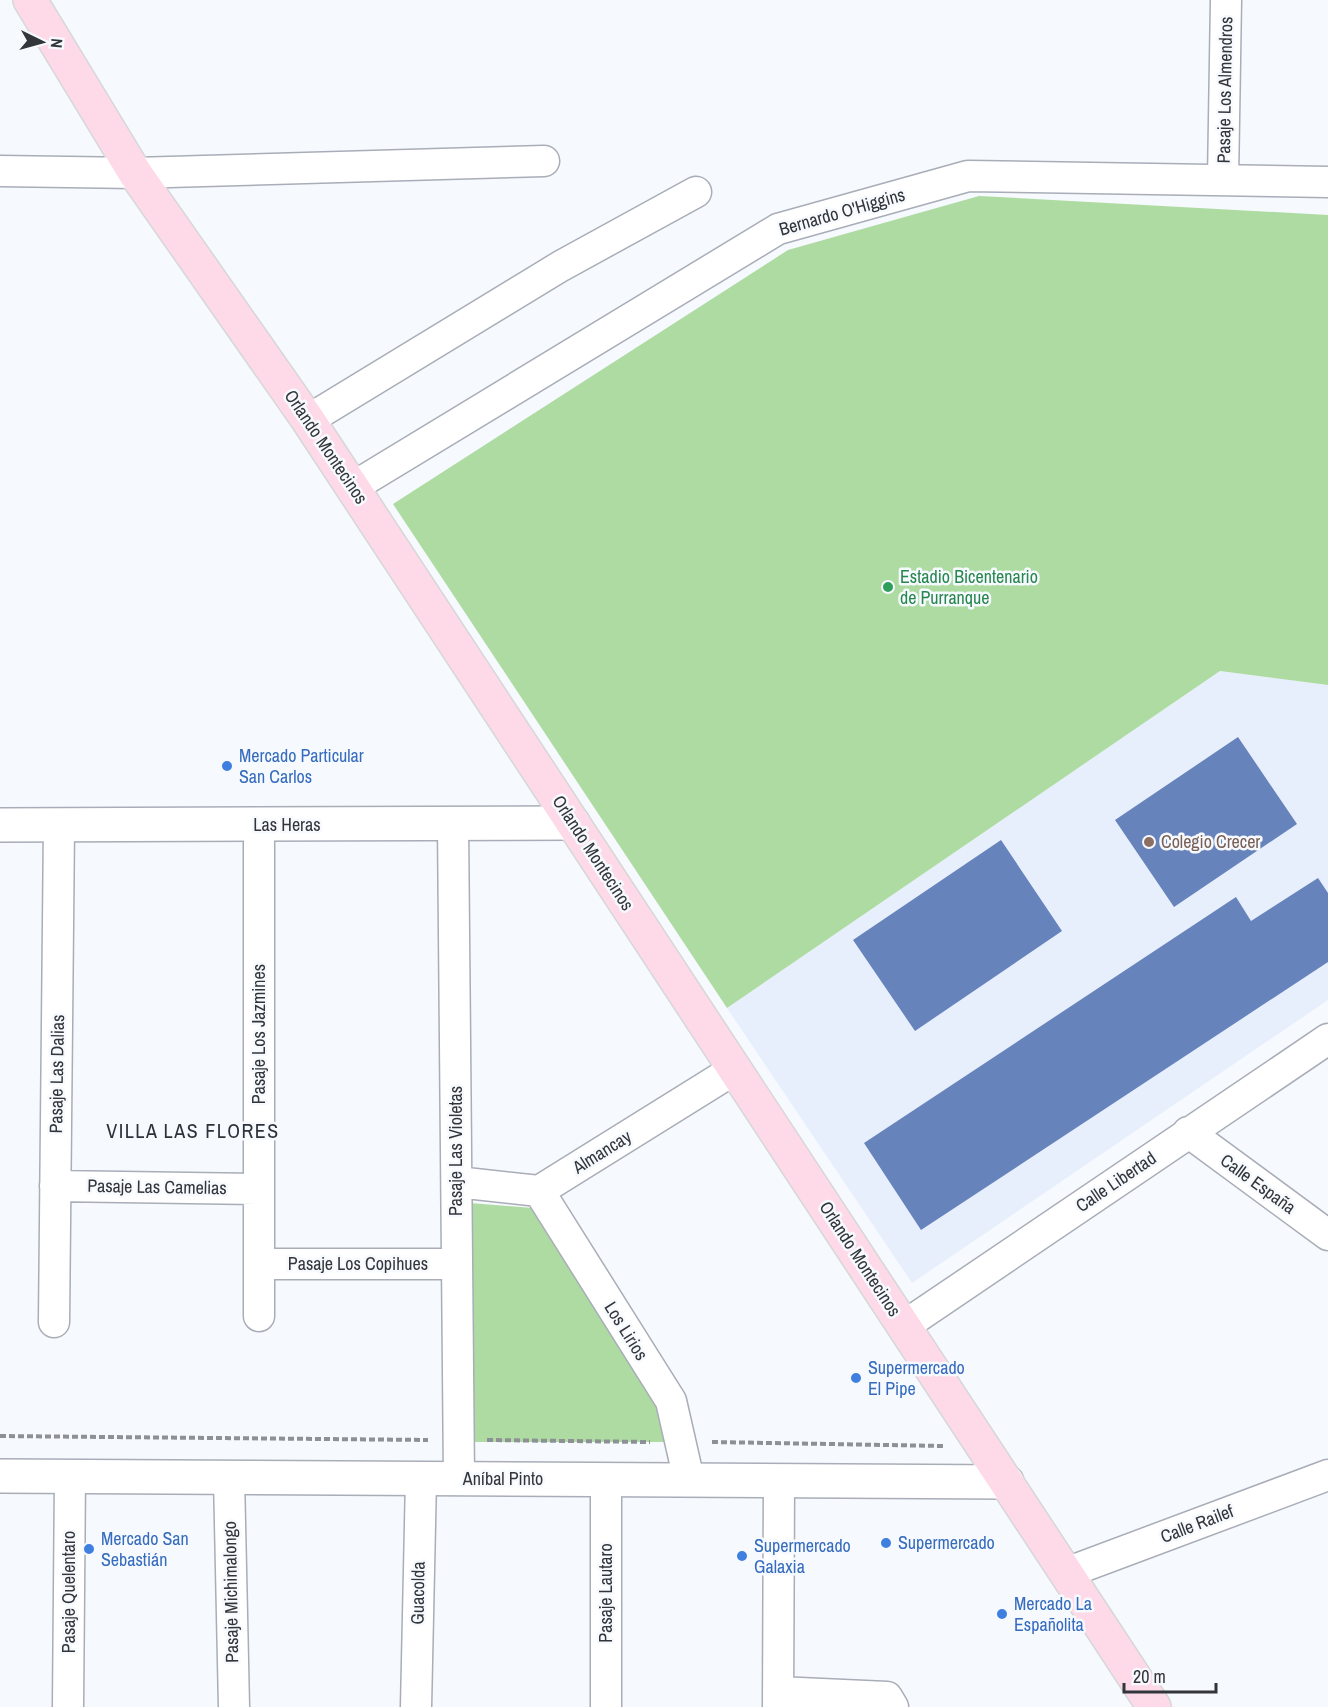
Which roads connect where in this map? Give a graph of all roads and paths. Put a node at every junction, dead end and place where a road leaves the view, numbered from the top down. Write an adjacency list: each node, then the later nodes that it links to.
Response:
1 (30, 0): 5 (main road, Orlando Montecinos)
2 (1226, 0): 6 (street, Pasaje Los Almendros)
3 (544, 161): 5 (street)
4 (0, 171): 5 (street)
5 (135, 173): 9 (main road, Orlando Montecinos)
6 (1223, 180): 7 (street, Bernardo O'Higgins); 10 (street, Bernardo O'Higgins)
7 (1328, 182)
8 (696, 192): 9 (street)
9 (308, 420): 10 (main road, Orlando Montecinos)
10 (353, 487): 11 (main road, Orlando Montecinos)
11 (573, 823): 12 (main road, Las Heras); 17 (main road, Orlando Montecinos)
12 (453, 824): 15 (main road, Las Heras); 19 (street, Pasaje Las Violetas)
13 (0, 825): 14 (main road, Las Heras)
14 (59, 825): 15 (main road, Las Heras); 20 (street, Pasaje Las Dalias)
15 (259, 825): 21 (street, Pasaje Los Jazmines)
16 (1328, 1039): 18 (street, Calle Libertad)
17 (735, 1069): 22 (street, Almancay); 28 (main road, Orlando Montecinos)
18 (1188, 1132): 23 (street, Calle España); 28 (street, Calle Libertad)
19 (457, 1182): 22 (street); 25 (street, Pasaje Las Violetas)
20 (56, 1186): 21 (street, Pasaje Las Camelias); 27 (street, Pasaje Las Dalias)
21 (258, 1189): 24 (street, Pasaje Los Jazmines)
22 (539, 1191): 36 (street, Los Lirios)
23 (1328, 1235)
24 (259, 1264): 25 (street, Pasaje Los Copihues); 26 (street, Pasaje Los Jazmines)
25 (457, 1264): 34 (street, Pasaje Las Violetas)
26 (259, 1316)
27 (54, 1322)
28 (904, 1326): 38 (main road, Orlando Montecinos)
29 (1328, 1474): 39 (street, Calle Railef)
30 (0, 1476): 31 (main road, Aníbal Pinto)
31 (70, 1476): 32 (main road, Aníbal Pinto); 41 (street, Pasaje Quelentaro)
32 (229, 1477): 33 (main road, Aníbal Pinto); 42 (street, Pasaje Michimalongo)
33 (421, 1479): 34 (main road, Aníbal Pinto); 43 (street, Guacolda)
34 (459, 1479): 35 (main road, Aníbal Pinto)
35 (606, 1480): 36 (main road, Aníbal Pinto); 44 (street, Pasaje Lautaro)
36 (689, 1480): 37 (main road, Aníbal Pinto)
37 (779, 1481): 38 (main road, Aníbal Pinto); 40 (street)
38 (1007, 1482): 39 (main road, Orlando Montecinos)
39 (1066, 1573): 46 (main road, Orlando Montecinos)
40 (778, 1700): 45 (street)
41 (68, 1707)
42 (234, 1707)
43 (416, 1707)
44 (606, 1707)
45 (893, 1707)
46 (1154, 1707)

